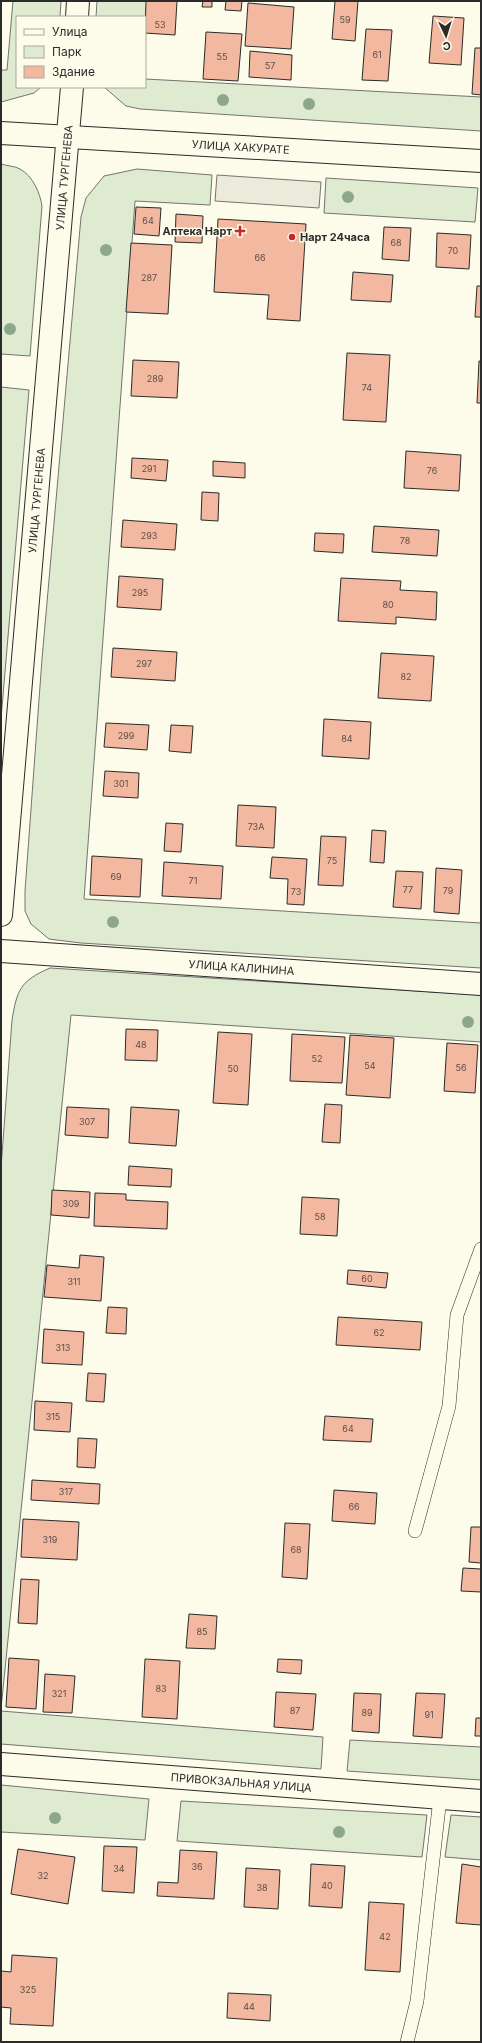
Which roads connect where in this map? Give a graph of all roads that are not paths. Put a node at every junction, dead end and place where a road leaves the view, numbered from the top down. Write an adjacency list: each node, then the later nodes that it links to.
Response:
1 (78, 1): 2 (street)
2 (77, 16)
3 (72, 88): 5 (street, УЛИЦА ТУРГЕНЕВА)
4 (1, 133): 5 (street, УЛИЦА ХАКУРАТЕ)
5 (67, 137): 6 (street, УЛИЦА ХАКУРАТЕ); 7 (street, УЛИЦА ТУРГЕНЕВА)
6 (481, 161)
7 (1, 915)
8 (1, 951): 9 (street, УЛИЦА КАЛИНИНА)
9 (481, 984)
10 (481, 1249): 11 (lane)
11 (415, 1531)
12 (1, 1764): 13 (street, ПРИВОКЗАЛЬНАЯ УЛИЦА)
13 (440, 1798): 14 (street, ПРИВОКЗАЛЬНАЯ УЛИЦА); 15 (lane)
14 (481, 1801)
15 (407, 2042)

